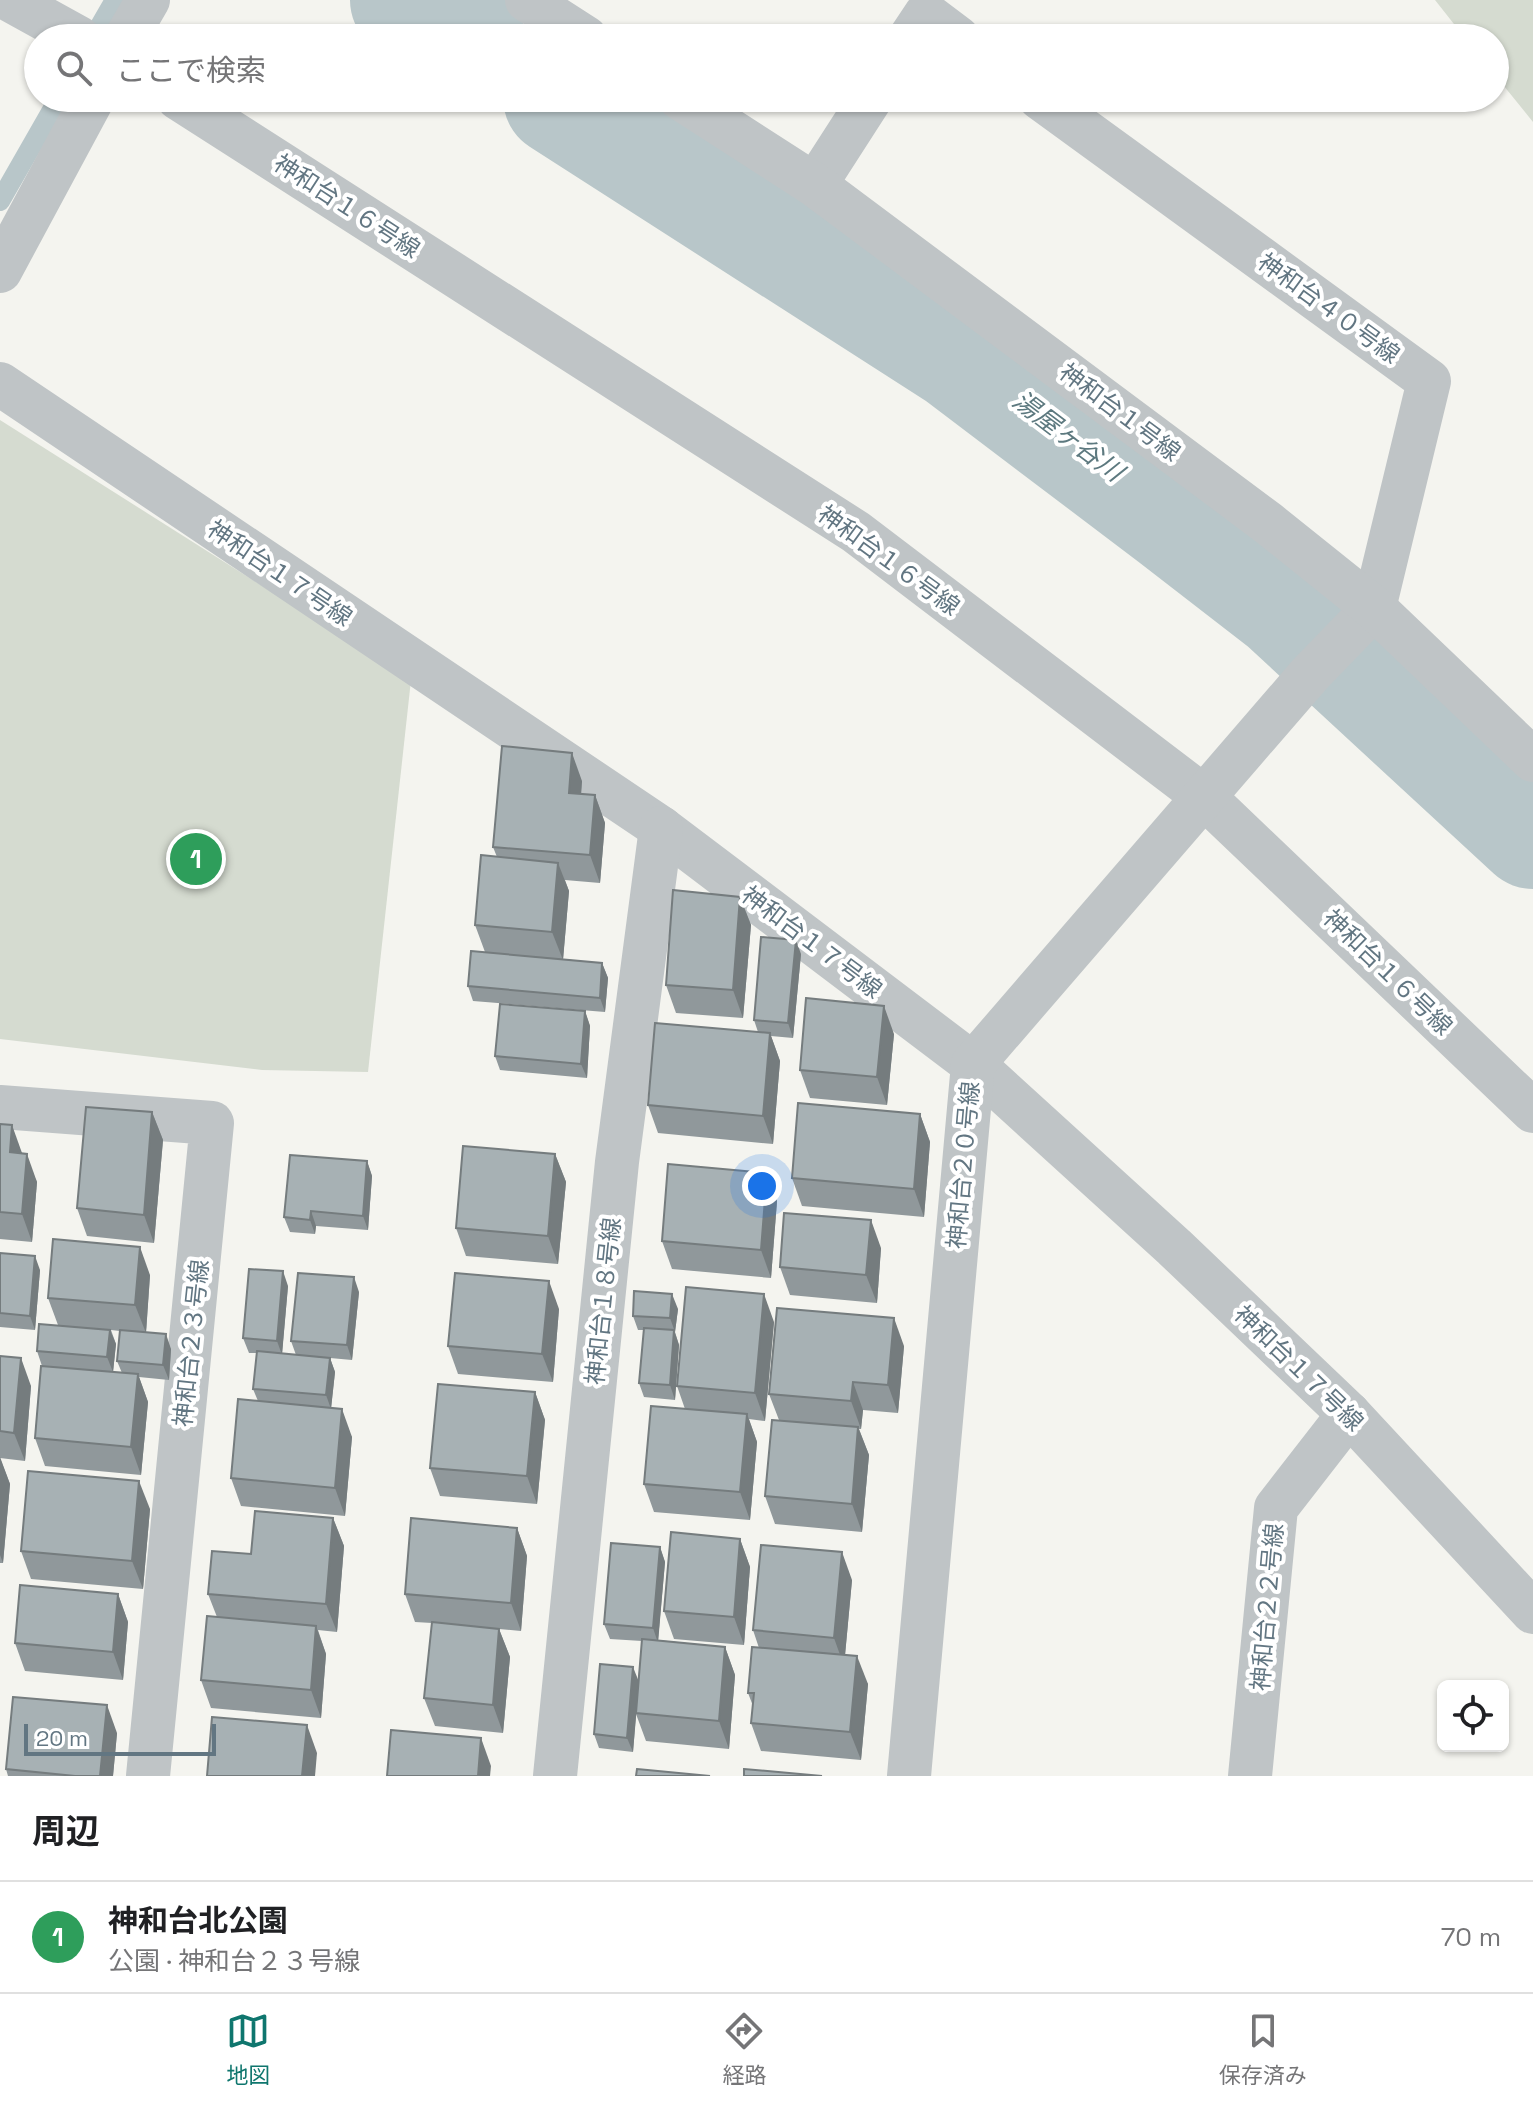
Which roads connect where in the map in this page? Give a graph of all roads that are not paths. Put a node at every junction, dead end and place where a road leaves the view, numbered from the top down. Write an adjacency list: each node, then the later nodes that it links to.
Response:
1 (10, 0): 4 (street)
2 (148, 0): 5 (street)
3 (527, 0): 6 (street)
4 (54, 24)
5 (134, 24)
6 (564, 24)
7 (919, 24): 8 (street)
8 (939, 24)
9 (85, 112): 15 (street)
10 (200, 112): 19 (street, 神和台１６号線)
11 (702, 112): 14 (street, 神和台１号線)
12 (862, 112): 14 (street)
13 (1059, 112): 17 (street, 神和台４０号線)
14 (815, 185): 17 (street, 神和台１号線)
15 (0, 271)
16 (0, 384): 20 (street, 神和台１７号線)
17 (1374, 608): 18 (street, 神和台１号線); 19 (street, 神和台２０号線)
18 (1533, 760)
19 (1203, 796): 21 (street, 神和台２０号線); 23 (street, 神和台１６号線)
20 (661, 828): 21 (street, 神和台１７号線); 27 (street, 神和台１８号線)
21 (973, 1064): 24 (street, 神和台１７号線); 28 (street, 神和台２０号線)
22 (0, 1107): 26 (street, 神和台２３号線)
23 (1533, 1111)
24 (1349, 1414): 25 (street, 神和台１７号線); 29 (street, 神和台２２号線)
25 (1533, 1612)
26 (148, 1776)
27 (555, 1776)
28 (909, 1776)
29 (1250, 1776)

